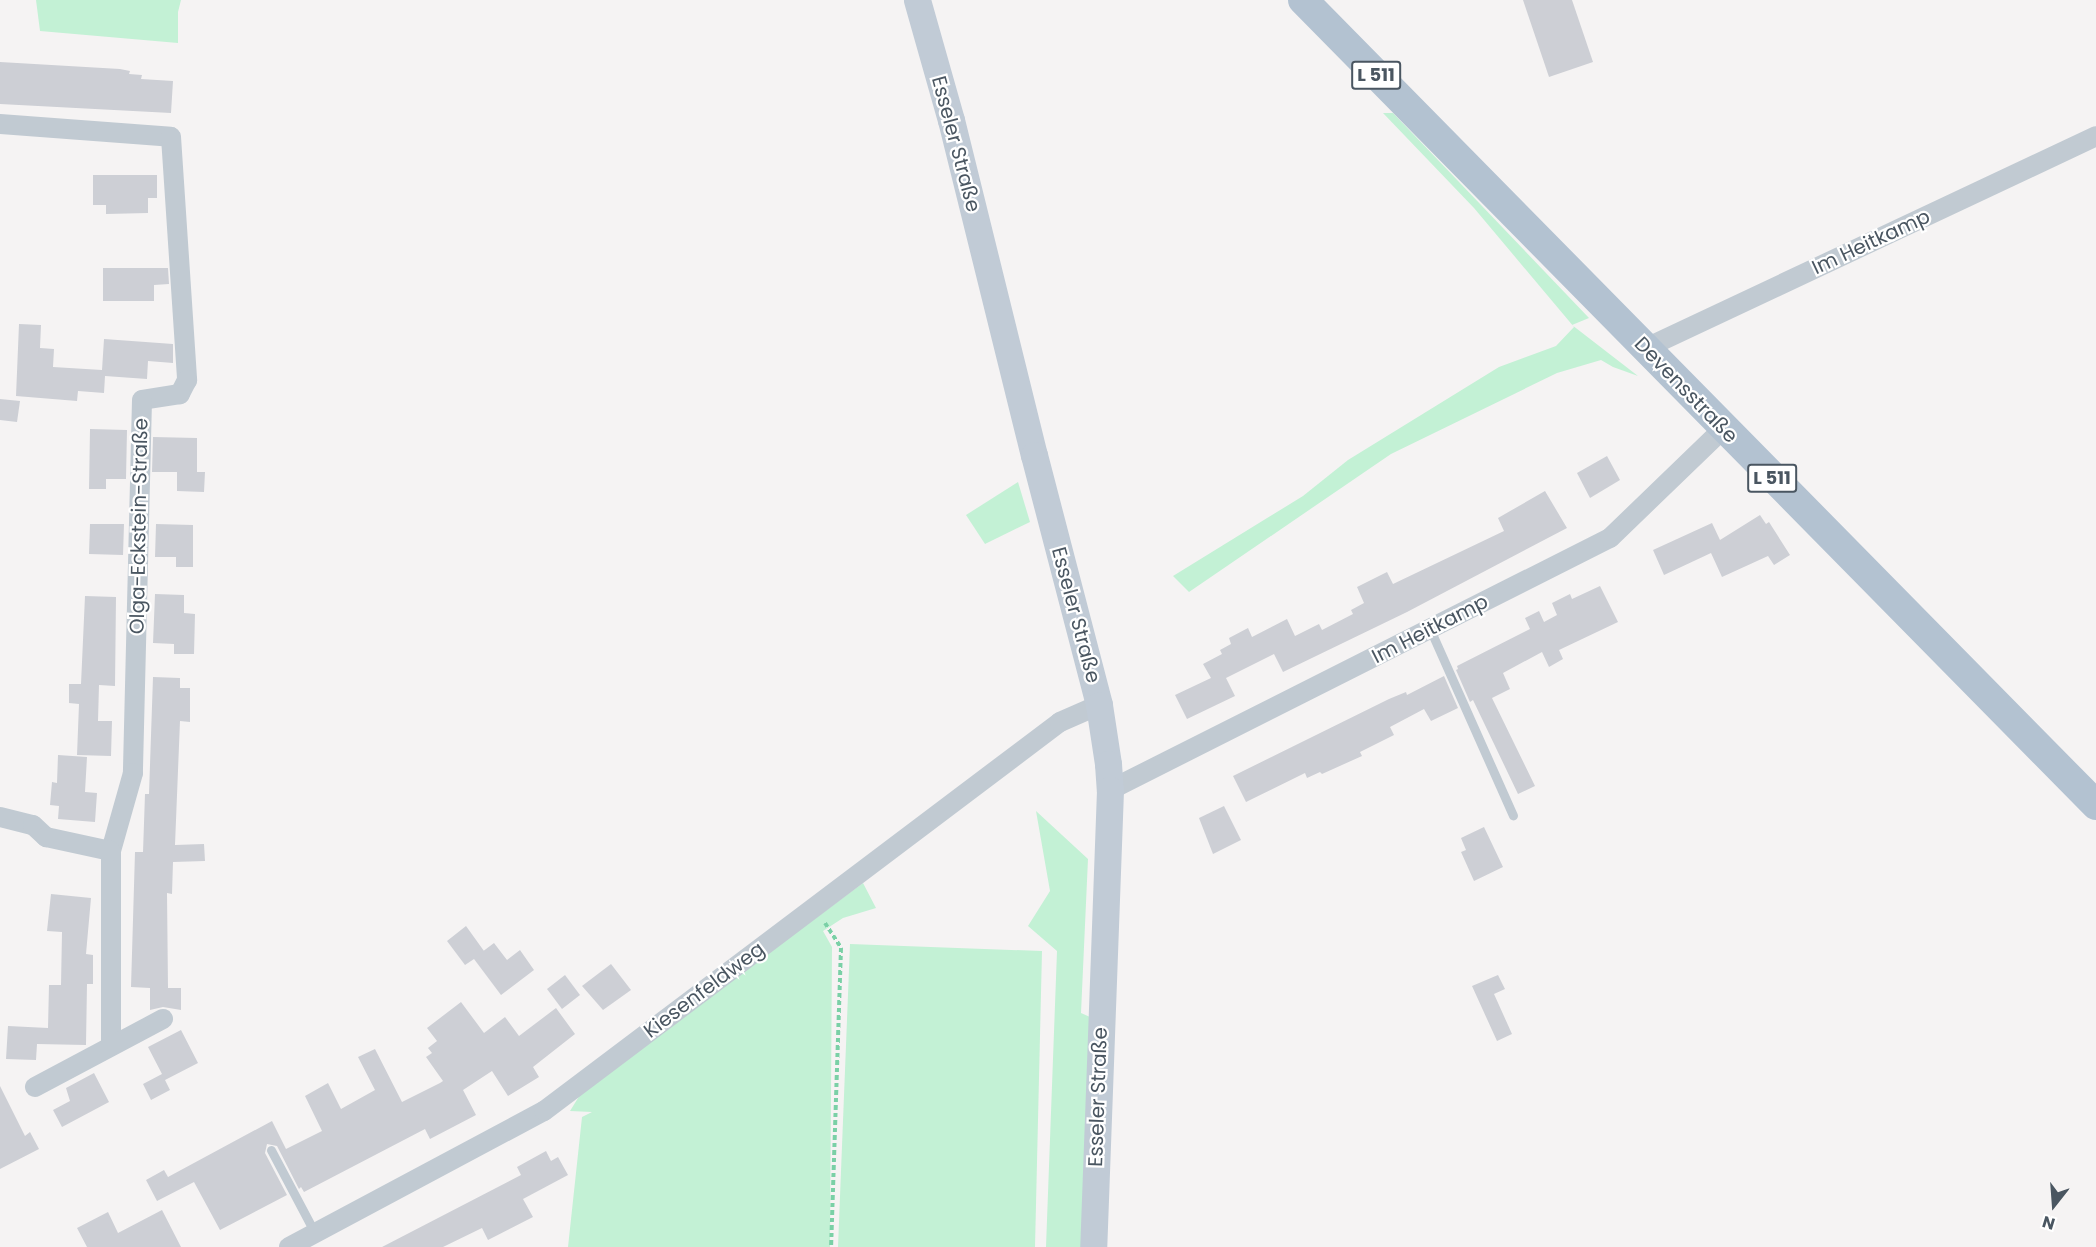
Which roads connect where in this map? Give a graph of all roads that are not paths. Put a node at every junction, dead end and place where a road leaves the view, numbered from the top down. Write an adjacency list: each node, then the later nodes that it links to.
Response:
1 (917, 0): 8 (main road, Esseler Straße)
2 (1303, 0): 5 (main road, Devensstraße / L 511)
3 (0, 124): 13 (street, Olga-Eckstein-Straße)
4 (2096, 136): 5 (street, Im Heitkamp)
5 (1646, 348): 6 (main road, Devensstraße / L 511)
6 (1723, 429): 7 (street, Im Heitkamp); 10 (main road, Devensstraße / L 511)
7 (1430, 629): 9 (street, Im Heitkamp); 11 (lane)
8 (1099, 705): 9 (main road, Esseler Straße); 18 (street, Kiesenfeldweg)
9 (1110, 790): 20 (main road, Esseler Straße)
10 (2096, 805)
11 (1513, 815)
12 (0, 817): 13 (street)
13 (111, 851): 15 (street, Olga-Eckstein-Straße)
14 (163, 1019): 15 (street)
15 (111, 1046): 16 (street)
16 (35, 1087)
17 (271, 1150): 18 (lane)
18 (315, 1233): 19 (street, Kiesenfeldweg)
19 (289, 1247)
20 (1093, 1247)

